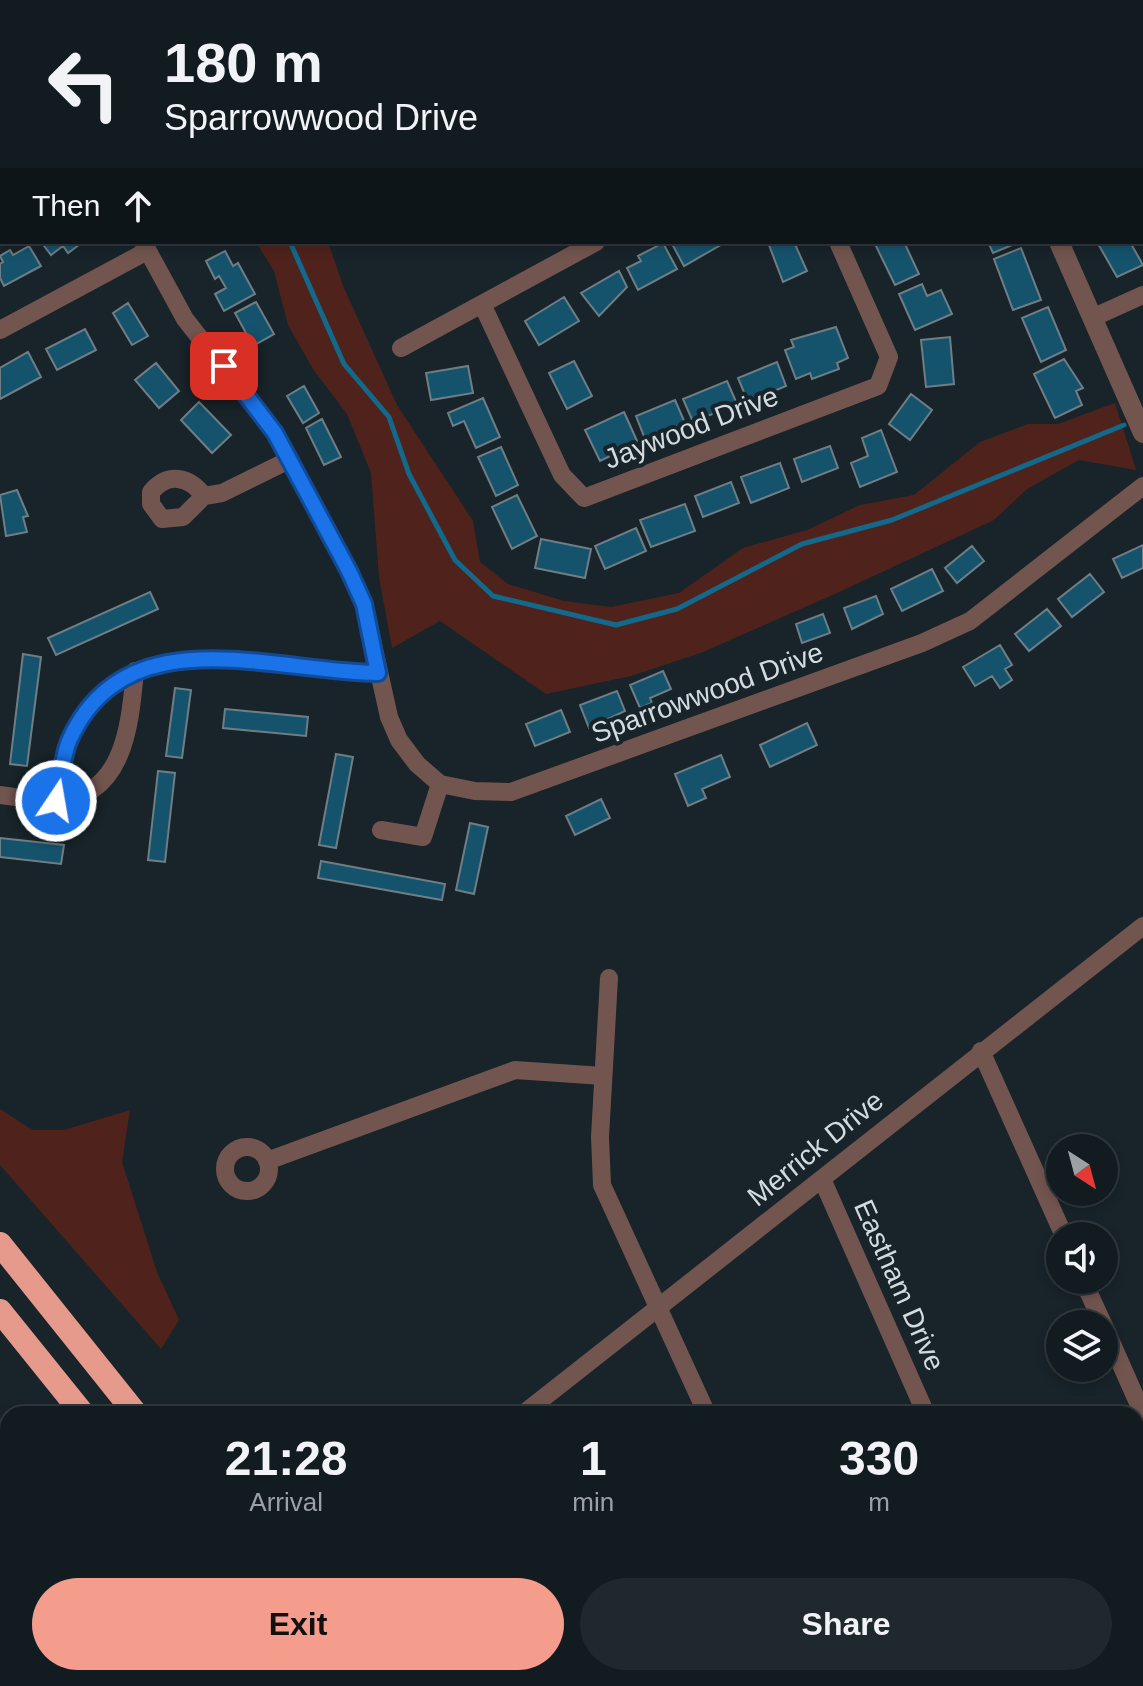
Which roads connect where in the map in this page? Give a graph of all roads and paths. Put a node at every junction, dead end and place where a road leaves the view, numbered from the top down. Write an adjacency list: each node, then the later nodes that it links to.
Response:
1 (592, 244): 6 (street)
2 (839, 244): 6 (street, Jaywood Drive)
3 (1060, 244): 7 (street)
4 (145, 247): 8 (street); 11 (street)
5 (1143, 295): 7 (street)
6 (482, 304): 9 (street)
7 (1092, 318): 10 (street)
8 (0, 330)
9 (401, 348)
10 (1143, 433)
11 (289, 460): 13 (street); 15 (street)
12 (1143, 486): 16 (street, Sparrowwood Drive)
13 (204, 496)
14 (135, 671): 15 (street); 18 (street); 18 (street)
15 (378, 673): 16 (street)
16 (440, 784): 19 (street)
17 (0, 795): 18 (street)
18 (56, 801)
19 (381, 830)
20 (1143, 926): 22 (street, Merrick Drive)
21 (609, 978): 23 (street)
22 (981, 1051): 25 (street, Merrick Drive); 26 (street)
23 (603, 1076): 24 (street); 28 (street)
24 (267, 1161)
25 (822, 1179): 28 (street, Merrick Drive); 35 (street, Eastham Drive)
26 (1058, 1222)
27 (0, 1244): 32 (highway)
28 (660, 1307): 33 (street, Merrick Drive); 34 (street)
29 (0, 1311): 31 (highway)
30 (1118, 1357): 36 (street)
31 (77, 1406)
32 (130, 1406)
33 (533, 1406)
34 (703, 1406)
35 (922, 1406)
36 (1139, 1406)

